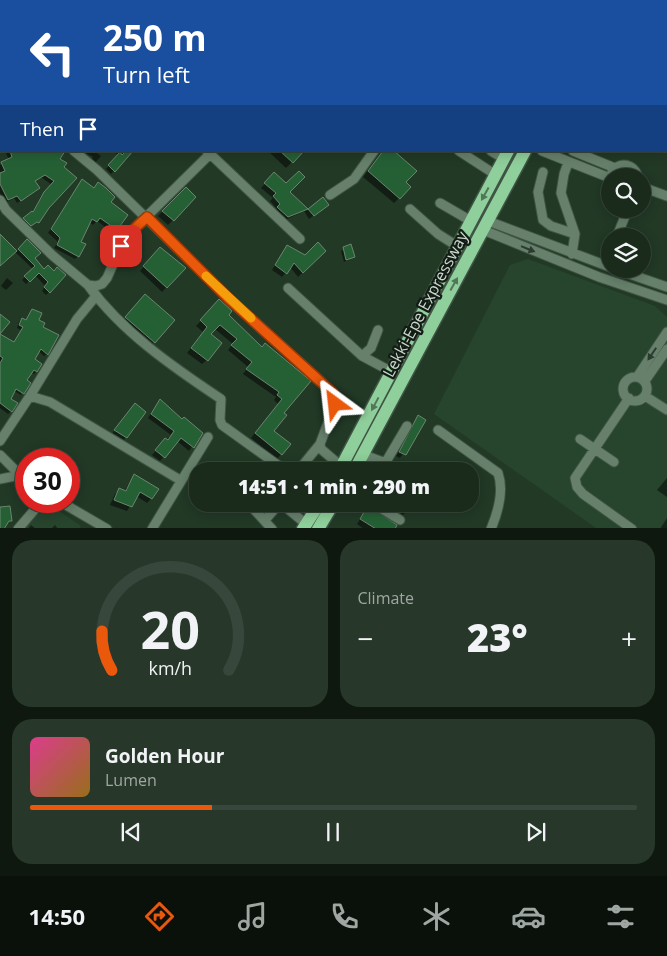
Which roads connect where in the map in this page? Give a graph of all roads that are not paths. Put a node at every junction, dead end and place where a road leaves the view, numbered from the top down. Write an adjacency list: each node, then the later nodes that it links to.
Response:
1 (75, 152): 20 (street)
2 (373, 152): 15 (street)
3 (461, 152): 13 (street)
4 (523, 152): 22 (highway, Lekki-Epe Expressway)
5 (544, 152): 9 (street)
6 (574, 152): 10 (street)
7 (208, 153): 20 (street); 25 (street)
8 (506, 155): 13 (highway, Lekki-Epe Expressway)
9 (568, 163): 11 (street); 24 (street)
10 (602, 168)
11 (601, 171)
12 (543, 172): 24 (street)
13 (496, 175): 21 (highway, Lekki-Epe Expressway, one-way to 21)
14 (651, 190): 16 (street)
15 (330, 195)
16 (667, 196)
17 (0, 200): 31 (street)
18 (440, 203): 21 (street)
19 (410, 210): 27 (street)
20 (147, 217): 31 (street); 51 (street)
21 (471, 221): 27 (highway, Lekki-Epe Expressway)
22 (486, 225): 23 (street); 26 (street); 54 (highway, Lekki-Epe Expressway, one-way to 22)
23 (515, 232): 26 (street); 28 (street)
24 (575, 234): 28 (street)
25 (300, 239)
26 (511, 242): 35 (street, one-way to 35)
27 (457, 246): 40 (highway, Lekki-Epe Expressway)
28 (572, 254): 29 (street)
29 (601, 264)
30 (643, 278): 32 (street)
31 (88, 284): 34 (street)
32 (667, 286)
33 (288, 288): 39 (street)
34 (96, 296): 42 (street); 55 (street)
35 (667, 300)
36 (378, 330): 39 (street)
37 (667, 332): 41 (street, one-way to 41)
38 (667, 349): 41 (street)
39 (362, 356): 40 (street)
40 (392, 372): 58 (highway, Lekki-Epe Expressway, one-way to 58)
41 (641, 379): 43 (street); 44 (street)
42 (30, 396): 50 (street); 64 (street)
43 (645, 396): 44 (street); 45 (street)
44 (628, 398): 52 (street)
45 (667, 410)
46 (407, 426): 54 (street)
47 (438, 430): 80 (street)
48 (208, 437): 64 (street)
49 (580, 439): 52 (street)
50 (0, 441)
51 (320, 444): 56 (street); 57 (street)
52 (593, 448): 60 (street); 81 (street)
53 (0, 455): 61 (street)
54 (364, 455): 59 (highway, Lekki-Epe Expressway)
55 (273, 462)
56 (305, 462)
57 (336, 462)
58 (349, 462)
59 (355, 462)
60 (614, 462)
61 (15, 470)
62 (15, 478): 63 (street)
63 (0, 479)
64 (180, 480): 78 (street)
65 (257, 512): 73 (street)
66 (273, 512): 73 (street)
67 (291, 512): 75 (street)
68 (316, 512): 75 (highway)
69 (325, 512): 75 (highway)
70 (387, 512): 74 (street)
71 (31, 513): 76 (street)
72 (80, 513): 77 (street)
73 (265, 520): 79 (street)
74 (400, 520)
75 (309, 527)
76 (18, 528)
77 (107, 528)
78 (152, 528)
79 (272, 528)
80 (491, 528)
81 (632, 528)

